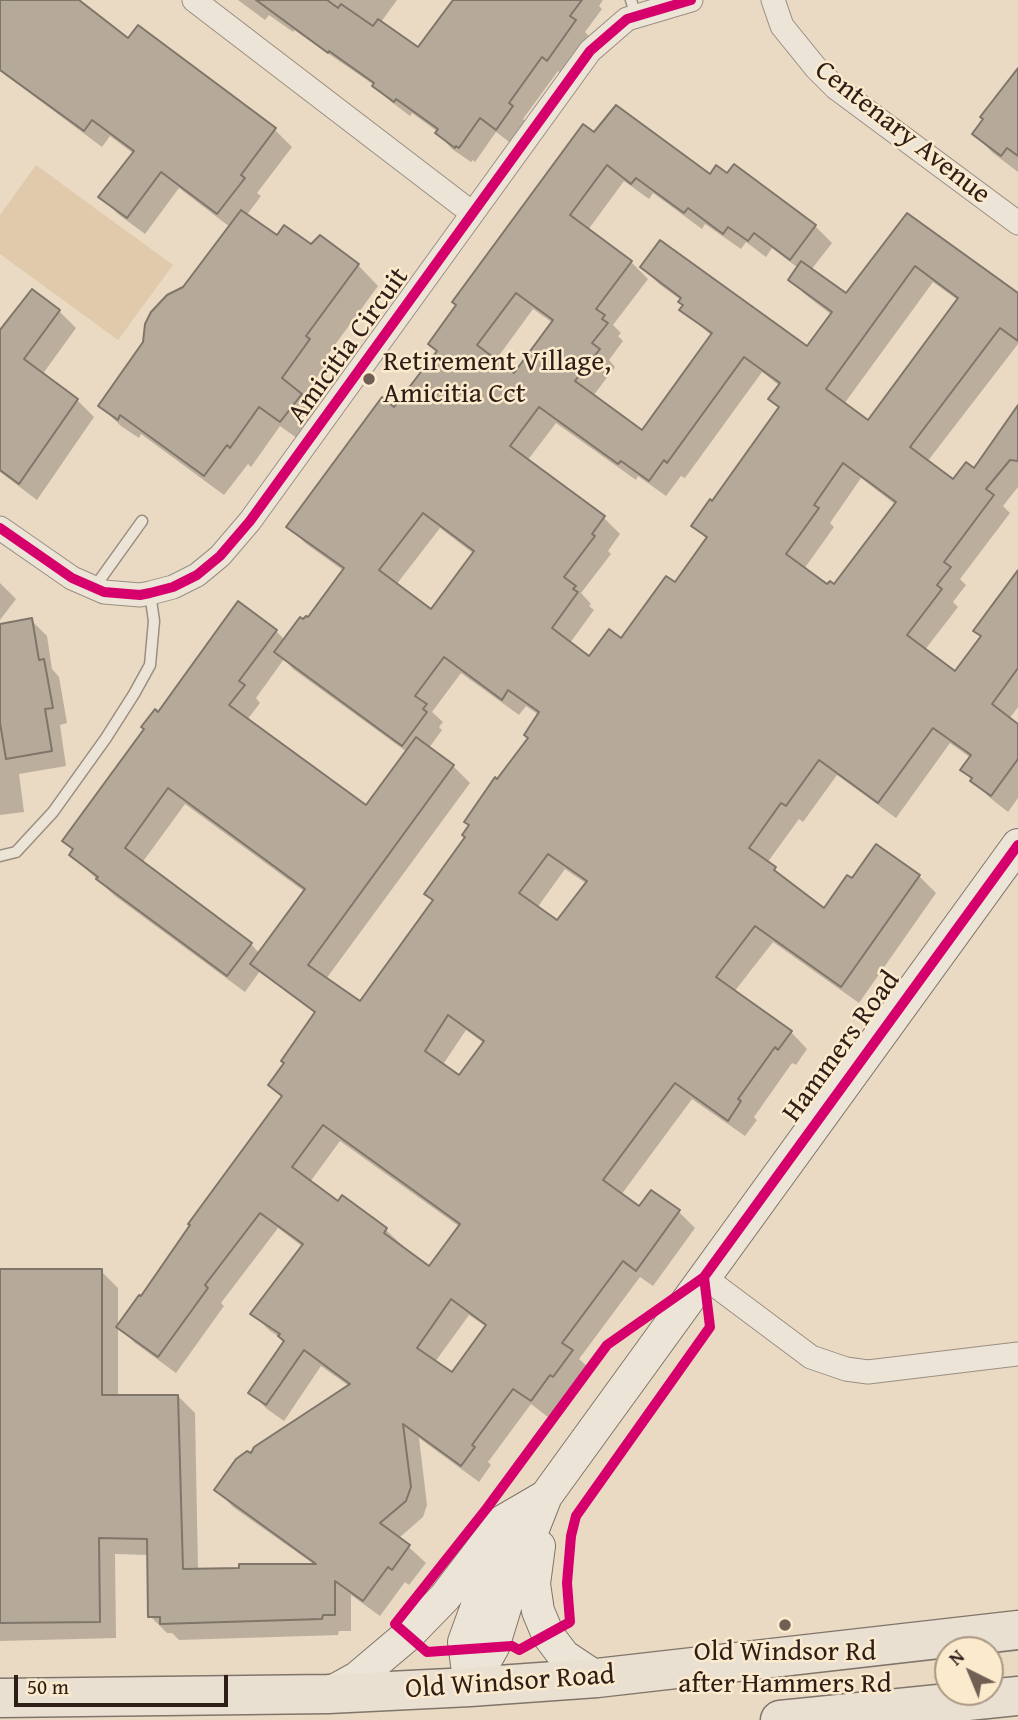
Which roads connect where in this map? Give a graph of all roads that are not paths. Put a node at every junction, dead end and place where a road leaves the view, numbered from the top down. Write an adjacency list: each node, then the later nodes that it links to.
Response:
1 (194, 0): 5 (street)
2 (691, 0): 4 (street, Amicitia Circuit)
3 (773, 0): 6 (street, Centenary Avenue)
4 (634, 8): 5 (street, Amicitia Circuit)
5 (472, 213): 10 (street, Amicitia Circuit)
6 (1018, 223)
7 (142, 521): 9 (lane)
8 (0, 528): 9 (street, Amicitia Circuit)
9 (94, 588): 10 (street, Amicitia Circuit)
10 (150, 593): 12 (lane)
11 (1018, 845): 13 (street, Hammers Road)
12 (0, 856)
13 (704, 1277): 14 (street); 15 (street, Hammers Road)
14 (1018, 1354)
15 (546, 1496): 17 (street); 18 (street); 21 (street, Hammers Road)
16 (1018, 1630): 17 (highway, Old Windsor Road)
17 (597, 1678): 21 (highway, Old Windsor Road)
18 (328, 1694): 20 (highway, Old Windsor Road); 21 (highway, Old Windsor Road)
19 (1018, 1696): 22 (highway)
20 (0, 1698)
21 (471, 1703)
22 (780, 1720)

